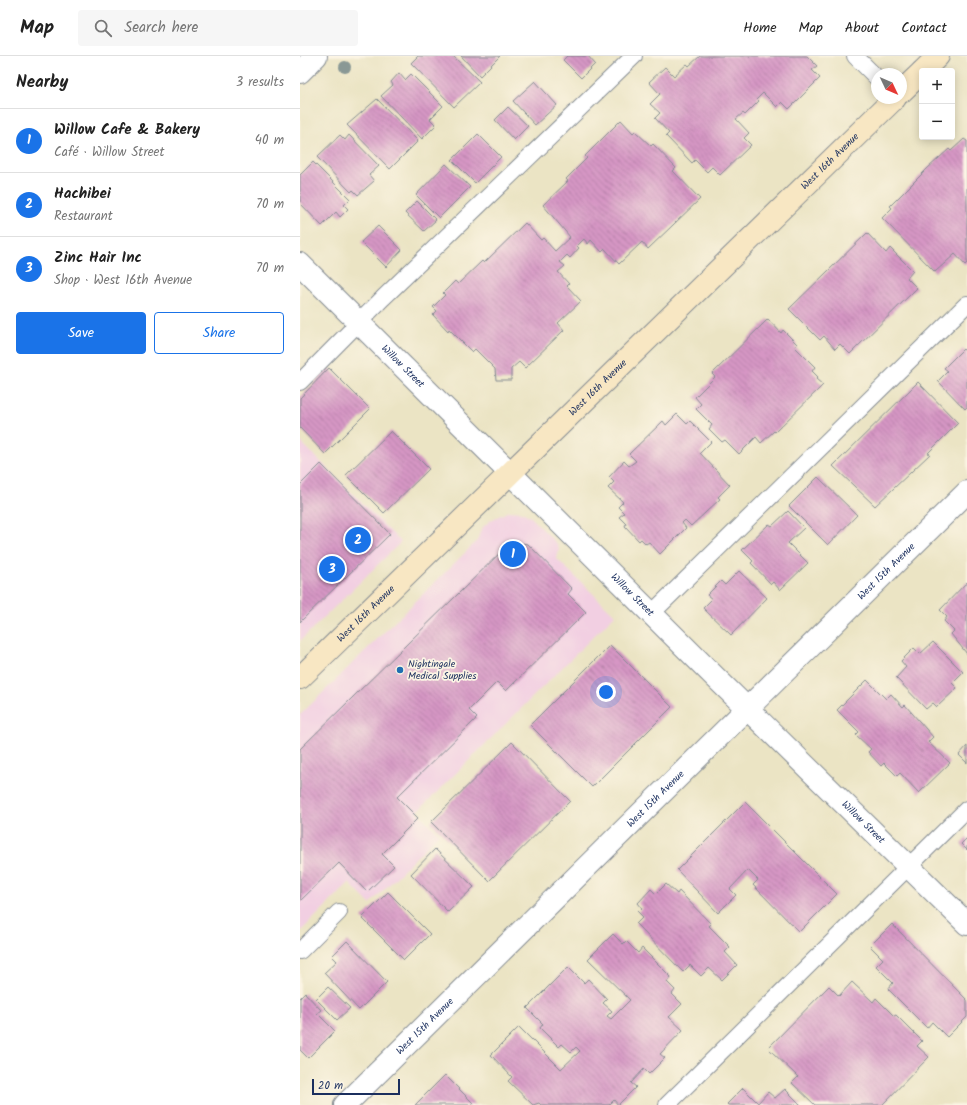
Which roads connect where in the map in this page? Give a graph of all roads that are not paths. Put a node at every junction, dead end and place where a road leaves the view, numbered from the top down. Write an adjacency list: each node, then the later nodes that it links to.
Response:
1 (316, 56): 6 (street)
2 (634, 56): 13 (lane)
3 (855, 56): 7 (lane)
4 (938, 56): 5 (street)
5 (925, 68)
6 (300, 72)
7 (871, 72)
8 (919, 74): 9 (street)
9 (907, 86)
10 (889, 104): 15 (street, West 16th Avenue)
11 (300, 264): 13 (street, Willow Street)
12 (967, 304): 17 (lane)
13 (360, 323): 14 (lane); 15 (street, Willow Street)
14 (300, 382)
15 (510, 474): 17 (street, Willow Street); 18 (street, West 16th Avenue)
16 (967, 492): 19 (street, West 15th Avenue)
17 (651, 614): 19 (street, Willow Street)
18 (300, 678)
19 (748, 709): 21 (street, Willow Street); 25 (street, West 15th Avenue)
20 (967, 809): 21 (lane)
21 (909, 866): 23 (street, Willow Street); 26 (lane)
22 (339, 912): 24 (lane)
23 (967, 924)
24 (300, 951)
25 (345, 1105)
26 (667, 1105)

